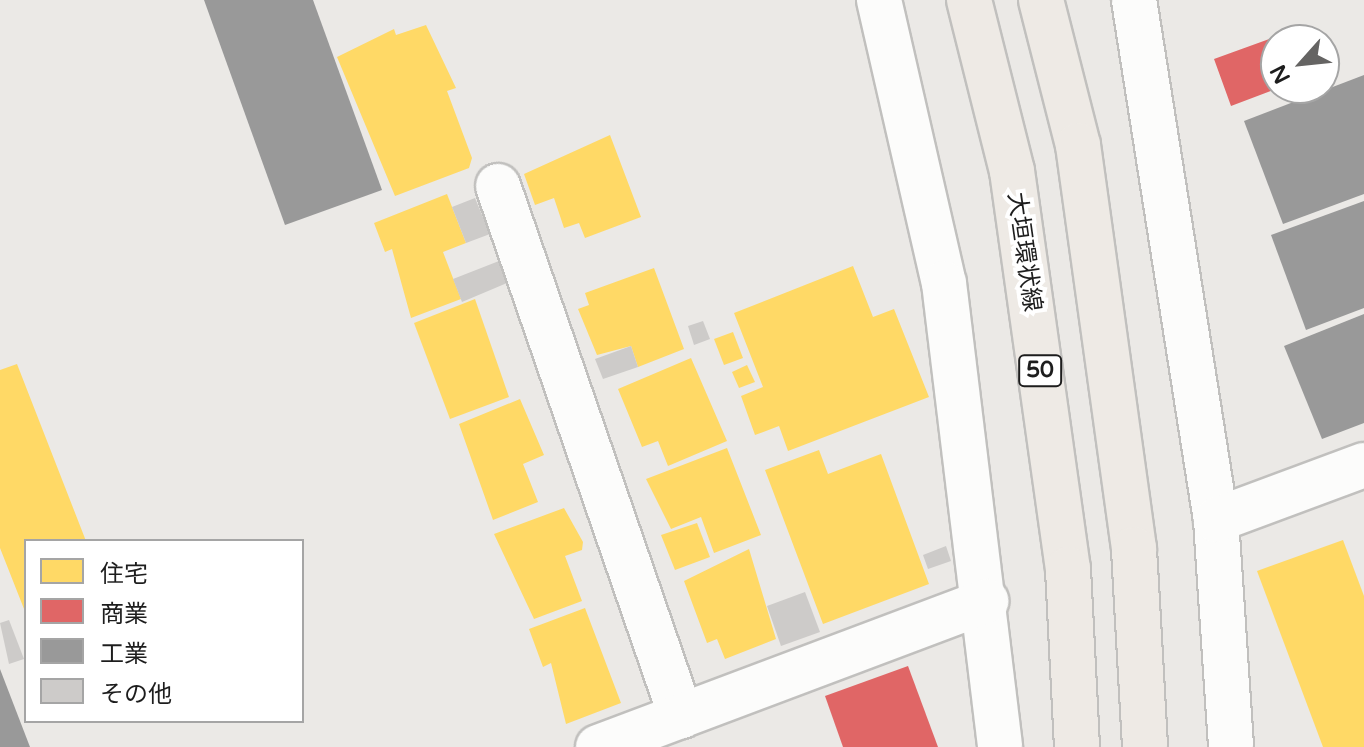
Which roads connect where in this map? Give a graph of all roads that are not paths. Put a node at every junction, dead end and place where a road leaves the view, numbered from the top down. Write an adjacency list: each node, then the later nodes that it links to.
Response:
1 (879, 0): 8 (street)
2 (969, 0): 12 (main road, 大垣環状線 / 50)
3 (1041, 0): 13 (main road)
4 (1134, 0): 7 (street)
5 (498, 186): 9 (street)
6 (1364, 465): 7 (street)
7 (1216, 520): 14 (street)
8 (986, 601): 9 (street); 11 (street)
9 (681, 716): 10 (street)
10 (598, 747)
11 (1000, 747)
12 (1077, 747)
13 (1145, 747)
14 (1231, 747)

